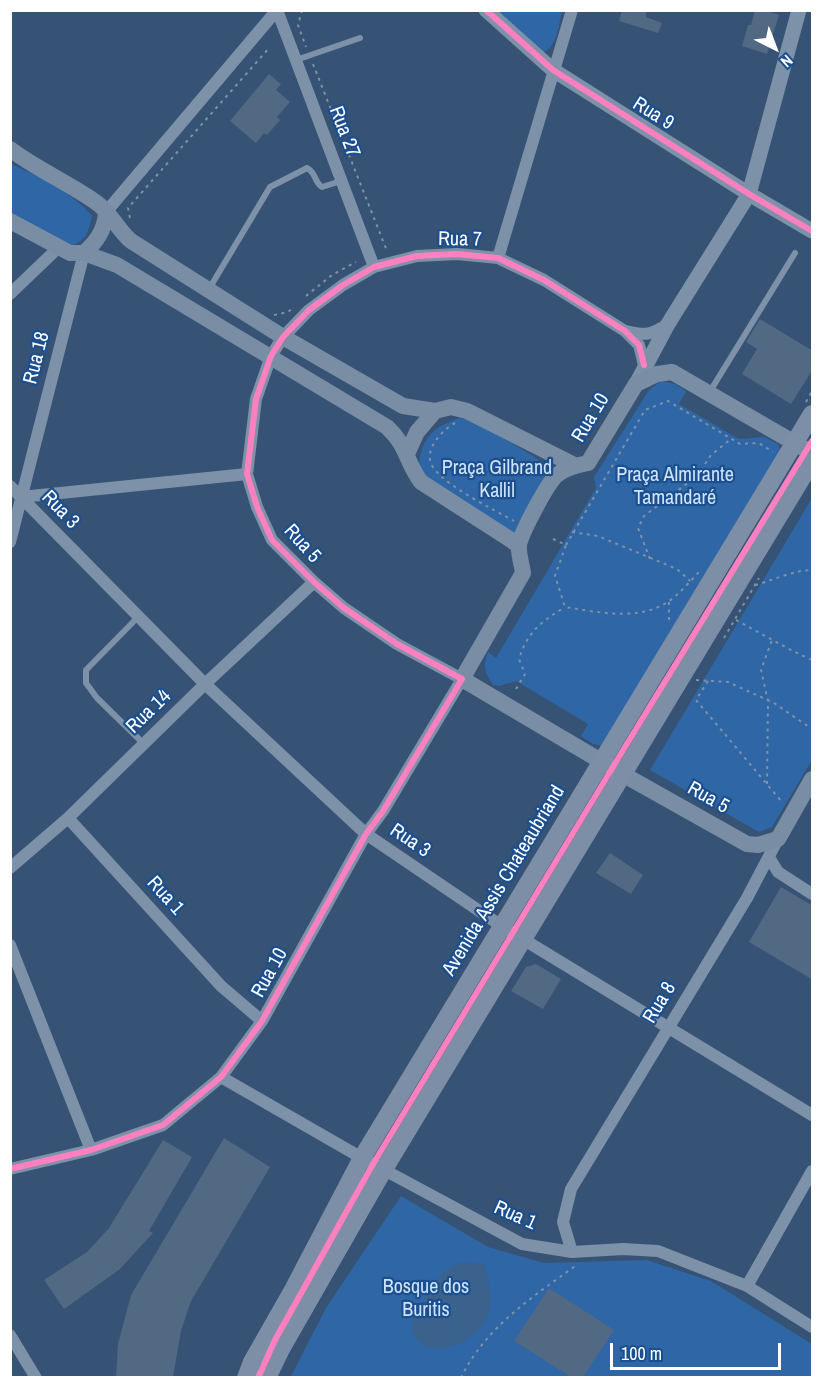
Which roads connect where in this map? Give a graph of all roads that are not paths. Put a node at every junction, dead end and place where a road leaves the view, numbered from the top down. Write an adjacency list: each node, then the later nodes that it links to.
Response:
1 (277, 10): 6 (street, Rua 27); 11 (street)
2 (486, 10): 7 (street, Rua 9)
3 (572, 10): 7 (street)
4 (799, 10): 10 (street, Rua 10)
5 (360, 38): 6 (lane)
6 (296, 60): 9 (street, Rua 27)
7 (553, 70): 10 (street, Rua 9); 17 (street)
8 (10, 149): 11 (main road)
9 (342, 181): 18 (street, Rua 27); 19 (lane)
10 (749, 194): 13 (street, Rua 9); 21 (street, Rua 10)
11 (106, 212): 15 (main road); 19 (main road)
12 (10, 221): 14 (main road)
13 (813, 231)
14 (58, 248): 15 (main road); 20 (street)
15 (84, 253): 24 (main road); 37 (street, Rua 18)
16 (795, 253): 27 (lane)
17 (498, 258): 18 (street, Rua 7); 22 (street, Rua 7)
18 (374, 267): 23 (street, Rua 7)
19 (209, 290): 23 (main road)
20 (10, 294)
21 (668, 324): 22 (street); 25 (street, Rua 10)
22 (625, 331): 25 (street, Rua 7)
23 (283, 337): 24 (street, Rua 7); 28 (main road)
24 (271, 356): 32 (main road); 35 (street, Rua 5)
25 (645, 365): 26 (street, Rua 10)
26 (636, 384): 27 (main road); 34 (main road, Rua 10)
27 (709, 393): 30 (main road)
28 (435, 411): 32 (main road); 34 (main road)
29 (813, 414): 30 (main road, Avenida Assis Chateaubriand)
30 (795, 443): 31 (main road); 45 (main road, Avenida Assis Chateaubriand)
31 (813, 453)
32 (408, 454): 39 (main road)
33 (813, 461): 46 (main road)
34 (576, 466): 39 (main road, Rua 10)
35 (247, 474): 37 (street); 40 (street, Rua 5)
36 (10, 486): 37 (street, Rua 3)
37 (21, 497): 38 (street, Rua 18); 41 (street, Rua 3)
38 (10, 542)
39 (519, 546): 42 (main road, Rua 10)
40 (314, 582): 42 (street, Rua 5); 43 (street, Rua 14)
41 (138, 617): 43 (street, Rua 3); 44 (lane)
42 (462, 679): 45 (main road, Rua 5); 49 (street, Rua 10)
43 (205, 684): 44 (street, Rua 14); 49 (street, Rua 3)
44 (144, 744): 48 (street, Rua 14)
45 (603, 762): 46 (main road, Rua 5); 54 (main road, Avenida Assis Chateaubriand)
46 (623, 774): 50 (main road, Rua 5); 55 (main road)
47 (813, 779): 50 (main road, Rua 8)
48 (68, 818): 52 (street, Rua 14); 57 (street, Rua 1)
49 (366, 834): 54 (street, Rua 3); 57 (street, Rua 10)
50 (778, 839): 51 (street, Rua 8)
51 (769, 857): 53 (street); 58 (street, Rua 8)
52 (10, 868)
53 (813, 894)
54 (503, 927): 55 (street, Rua 3); 62 (main road, Avenida Assis Chateaubriand)
55 (523, 939): 58 (street, Rua 3); 64 (main road)
56 (10, 945): 61 (street)
57 (262, 1021): 59 (street, Rua 10)
58 (669, 1028): 60 (street, Rua 3); 66 (street, Rua 8)
59 (220, 1077): 61 (street, Rua 10); 62 (street, Rua 1)
60 (813, 1115)
61 (92, 1150): 63 (street, Rua 10)
62 (362, 1158): 64 (street, Rua 1); 71 (main road, Avenida Assis Chateaubriand)
63 (10, 1169)
64 (384, 1169): 66 (street, Rua 1); 72 (main road)
65 (813, 1171): 67 (street)
66 (572, 1252): 67 (street, Rua 1)
67 (747, 1286): 68 (street, Rua 1)
68 (813, 1327)
69 (10, 1335): 70 (street)
70 (36, 1377)
71 (246, 1377)
72 (267, 1377)

